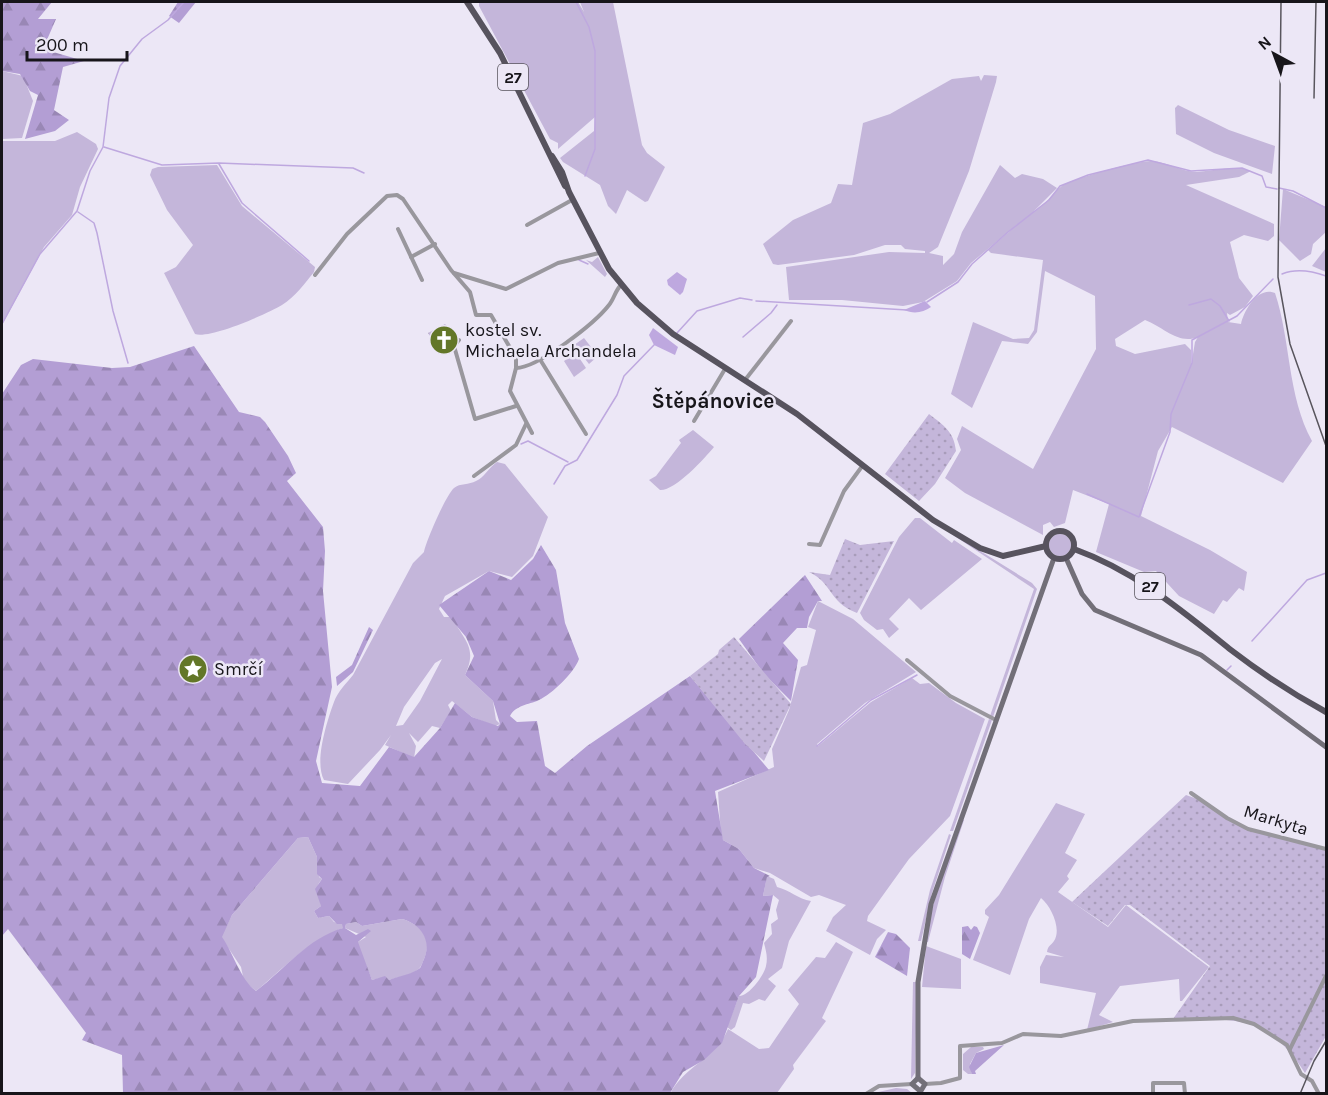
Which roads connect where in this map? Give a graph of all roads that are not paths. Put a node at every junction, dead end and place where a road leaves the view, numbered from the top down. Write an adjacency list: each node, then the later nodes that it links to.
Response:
1 (467, 2): 2 (main road, 27)
2 (573, 200): 3 (street); 6 (main road, 27)
3 (527, 225)
4 (398, 229): 7 (street)
5 (435, 244): 7 (street); 8 (street); 9 (street)
6 (599, 253): 8 (street); 11 (main road, 27)
7 (411, 257): 10 (street)
8 (453, 272): 15 (street)
9 (315, 275)
10 (422, 280)
11 (621, 285): 14 (street); 16 (main road, 27)
12 (791, 321): 17 (street)
13 (459, 340): 18 (street)
14 (541, 361): 15 (street); 22 (street)
15 (516, 368): 18 (street)
16 (725, 369): 17 (main road, 27); 19 (street)
17 (745, 380): 23 (main road, 27)
18 (516, 406): 20 (street)
19 (694, 421)
20 (526, 424): 21 (street); 24 (street)
21 (532, 433)
22 (586, 434)
23 (863, 464): 25 (street); 26 (main road, 27)
24 (474, 476)
25 (809, 544)
26 (1046, 546): 27 (main road, 27); 28 (main road)
27 (1074, 549): 29 (main road); 31 (main road, 27)
28 (1053, 558): 29 (main road); 32 (main road)
29 (1066, 558): 33 (main road)
30 (907, 660): 32 (street)
31 (1326, 712)
32 (992, 718): 38 (main road)
33 (1326, 747)
34 (1191, 793): 35 (street, Markyta)
35 (1326, 849)
36 (1326, 975): 37 (street)
37 (1290, 1050): 40 (street); 45 (street)
38 (918, 1078): 39 (main road); 40 (main road)
39 (912, 1084): 41 (main road); 42 (street)
40 (925, 1084): 41 (main road)
41 (919, 1092)
42 (866, 1094)
43 (1153, 1094): 44 (street)
44 (1185, 1094)
45 (1319, 1094)

